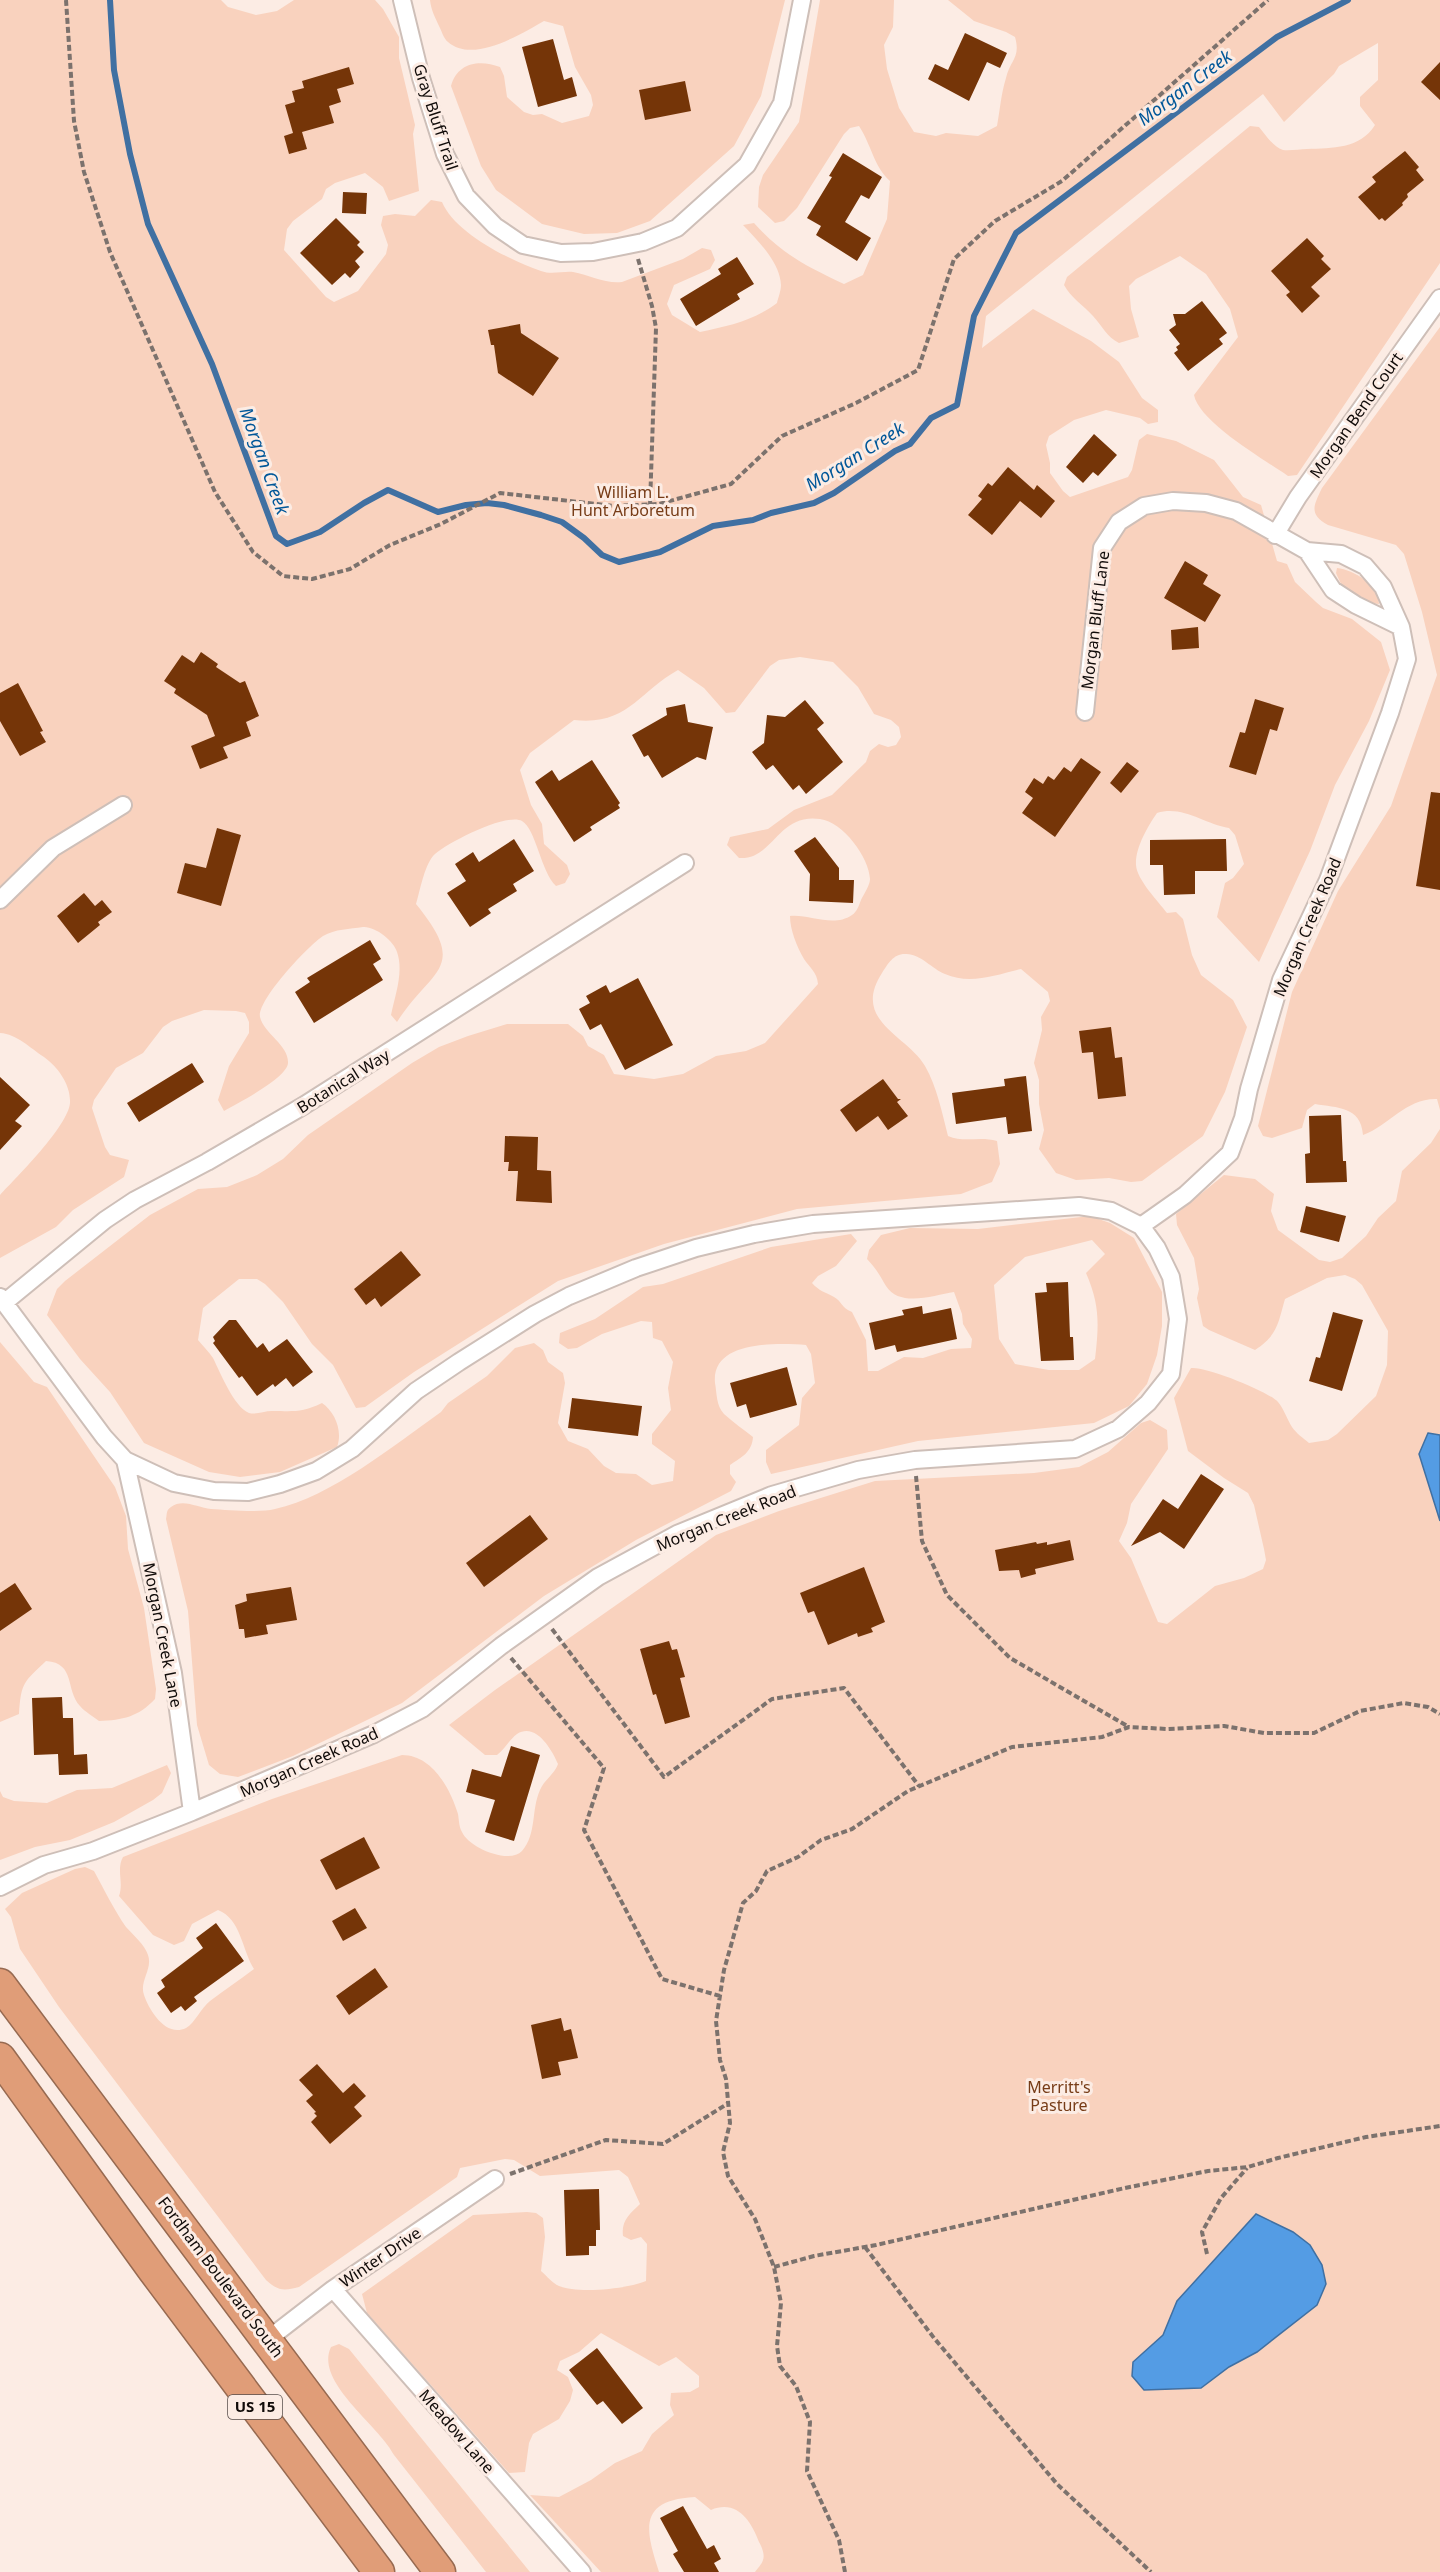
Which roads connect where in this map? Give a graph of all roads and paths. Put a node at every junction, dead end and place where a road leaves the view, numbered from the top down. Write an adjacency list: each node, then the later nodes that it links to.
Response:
1 (66, 0): 7 (path)
2 (402, 0): 5 (street, Gray Bluff Trail)
3 (802, 0): 5 (street, Gray Bluff Trail)
4 (1268, 0): 7 (path)
5 (633, 244): 7 (path)
6 (1440, 298): 8 (street, Morgan Bend Court)
7 (650, 505)
8 (1275, 535): 9 (street, Morgan Creek Road); 11 (street, Morgan Bluff Lane)
9 (1307, 552): 10 (street, Morgan Creek Road); 10 (street, Morgan Creek Road)
10 (1401, 627): 15 (street, Morgan Creek Road)
11 (1084, 712)
12 (123, 805): 14 (street)
13 (686, 863): 16 (street, Botanical Way)
14 (0, 900)
15 (1141, 1226): 17 (street, Morgan Creek Road); 18 (street, Morgan Creek Road)
16 (2, 1299): 17 (street, Morgan Creek Road)
17 (125, 1460): 24 (street, Morgan Creek Lane)
18 (915, 1460): 19 (street, Morgan Creek Road); 22 (path)
19 (542, 1617): 20 (street, Morgan Creek Road); 23 (path)
20 (501, 1646): 24 (street, Morgan Creek Road); 27 (path)
21 (1440, 1714): 22 (path)
22 (1129, 1727): 23 (path)
23 (919, 1786): 27 (path)
24 (192, 1812): 25 (street, Morgan Creek Road)
25 (0, 1887)
26 (0, 1984): 37 (highway, Fordham Boulevard South / US 15)
27 (720, 1996): 29 (path)
28 (0, 2058): 38 (highway, US 15)
29 (727, 2104): 32 (path); 35 (path)
30 (1440, 2126): 31 (path)
31 (1248, 2168): 33 (path); 34 (path)
32 (495, 2179): 36 (street, Winter Drive)
33 (865, 2247): 35 (path); 44 (path)
34 (1207, 2254)
35 (774, 2267): 43 (path)
36 (333, 2289): 37 (street, Winter Drive); 42 (street, Meadow Lane)
37 (267, 2340): 41 (highway, Fordham Boulevard South / US 15)
38 (357, 2544): 39 (highway, US 15); 40 (highway)
39 (374, 2572)
40 (380, 2572)
41 (440, 2572)
42 (582, 2572)
43 (845, 2572)
44 (1151, 2572)

